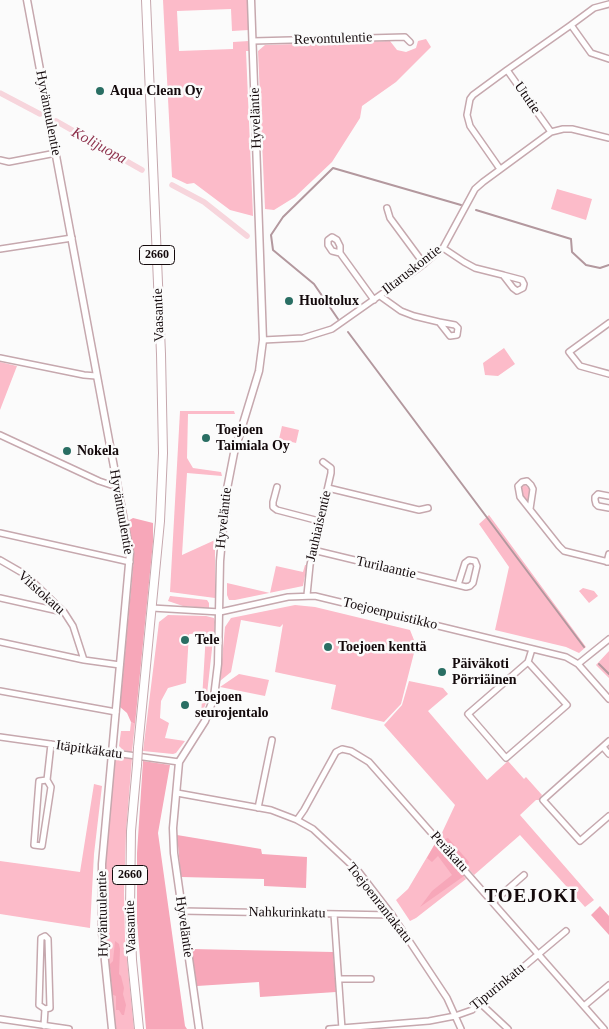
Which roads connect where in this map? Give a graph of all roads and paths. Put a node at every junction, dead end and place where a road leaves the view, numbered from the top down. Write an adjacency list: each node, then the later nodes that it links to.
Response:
1 (27, 0): 12 (street, Hyväntuulentie)
2 (146, 0): 49 (main road, Vaasantie / 2660)
3 (251, 0): 6 (street, Hyveläntie)
4 (609, 4): 5 (street)
5 (571, 24): 8 (street); 9 (street)
6 (253, 41): 7 (street, Revontulentie); 26 (street, Hyveläntie)
7 (410, 42)
8 (609, 59)
9 (507, 70): 10 (street, Ututie); 14 (street, Ututie)
10 (551, 132): 11 (street); 14 (street, Iltaruskontie)
11 (609, 138)
12 (56, 153): 13 (street); 16 (street, Hyväntuulentie)
13 (0, 160)
14 (500, 169): 17 (street, Iltaruskontie)
15 (387, 208): 20 (street)
16 (72, 238): 18 (street); 29 (street, Hyväntuulentie)
17 (443, 248): 20 (street, Iltaruskontie); 21 (street)
18 (0, 249)
19 (340, 253): 23 (street)
20 (424, 264): 22 (street, Iltaruskontie)
21 (503, 274)
22 (380, 296): 23 (street, Iltaruskontie); 24 (street)
23 (374, 300): 26 (street, Iltaruskontie)
24 (439, 322)
25 (609, 323): 28 (street)
26 (263, 340): 51 (street, Hyveläntie)
27 (0, 358): 29 (street)
28 (609, 374)
29 (96, 376): 32 (street, Hyväntuulentie)
30 (0, 435): 32 (street)
31 (323, 462): 34 (street, Jauhiaisentie)
32 (117, 484): 43 (street, Hyväntuulentie)
33 (277, 487): 39 (street)
34 (328, 488): 36 (street); 39 (street, Jauhiaisentie)
35 (609, 496): 37 (street)
36 (428, 508)
37 (609, 508)
38 (530, 509): 38 (street); 44 (street)
39 (320, 521): 41 (street, Jauhiaisentie)
40 (1, 535): 43 (street)
41 (313, 550): 46 (street, Turilaantie); 47 (street, Jauhiaisentie)
42 (609, 554): 44 (street)
43 (130, 562): 57 (street, Hyväntuulentie)
44 (608, 562)
45 (0, 563): 50 (street, Viistokatu)
46 (458, 585): 46 (street)
47 (307, 595): 51 (street, Toejoenpuistikko); 54 (street, Toejoenpuistikko)
48 (0, 598): 50 (street)
49 (152, 608): 51 (street, Toejoenpuistikko); 93 (main road, Vaasantie / 2660, bridge)
50 (64, 612): 55 (street, Viistokatu)
51 (220, 612): 69 (street, Hyveläntie)
52 (609, 639): 58 (street)
53 (0, 642): 55 (street)
54 (532, 649): 56 (street); 58 (street, Toejoenpuistikko)
55 (84, 660): 57 (street)
56 (528, 662): 56 (street)
57 (120, 664): 61 (street, Hyväntuulentie)
58 (578, 664): 60 (street, Toejoenpuistikko)
59 (0, 691): 61 (street)
60 (609, 698)
61 (116, 712): 67 (street, Hyväntuulentie)
62 (0, 737): 65 (street, Itäpitkäkatu)
63 (272, 740): 72 (street)
64 (609, 742): 66 (street)
65 (50, 744): 67 (street, Itäpitkäkatu); 70 (street)
66 (603, 747): 68 (street); 73 (street)
67 (112, 752): 69 (street, Itäpitkäkatu); 92 (street, Hyväntuulentie)
68 (609, 754)
69 (179, 762): 71 (street, Hyveläntie)
70 (47, 780): 70 (street)
71 (177, 793): 72 (street, Toejoenrantakatu); 77 (street, Hyveläntie)
72 (258, 808): 74 (street, Toejoenrantakatu)
73 (609, 816)
74 (297, 820): 76 (street, Peräkatu); 79 (street, Toejoenrantakatu)
75 (524, 875): 76 (street)
76 (493, 902): 81 (street, Peräkatu)
77 (182, 910): 78 (street, Nahkurinkatu); 94 (street, Hyveläntie)
78 (334, 914): 79 (street, Nahkurinkatu); 83 (street)
79 (392, 914): 88 (street, Toejoenrantakatu)
80 (566, 931): 81 (street, Tipurinkatu)
81 (538, 954): 85 (street, Tipurinkatu); 86 (street, Peräkatu)
82 (371, 979): 83 (street)
83 (339, 980): 96 (street)
84 (609, 985): 86 (street)
85 (480, 1003): 88 (street, Tipurinkatu); 98 (street)
86 (584, 1006): 99 (street, Peräkatu)
87 (44, 1009): 87 (street); 90 (street)
88 (456, 1016): 96 (street, Tipurinkatu); 97 (street, Toejoenrantakatu)
89 (0, 1019): 90 (street)
90 (44, 1026): 91 (street)
91 (69, 1029)
92 (112, 1029)
93 (139, 1029)
94 (199, 1029)
95 (329, 1029): 96 (street, Tipurinkatu)
96 (342, 1029)
97 (461, 1029)
98 (508, 1029)
99 (604, 1029)

